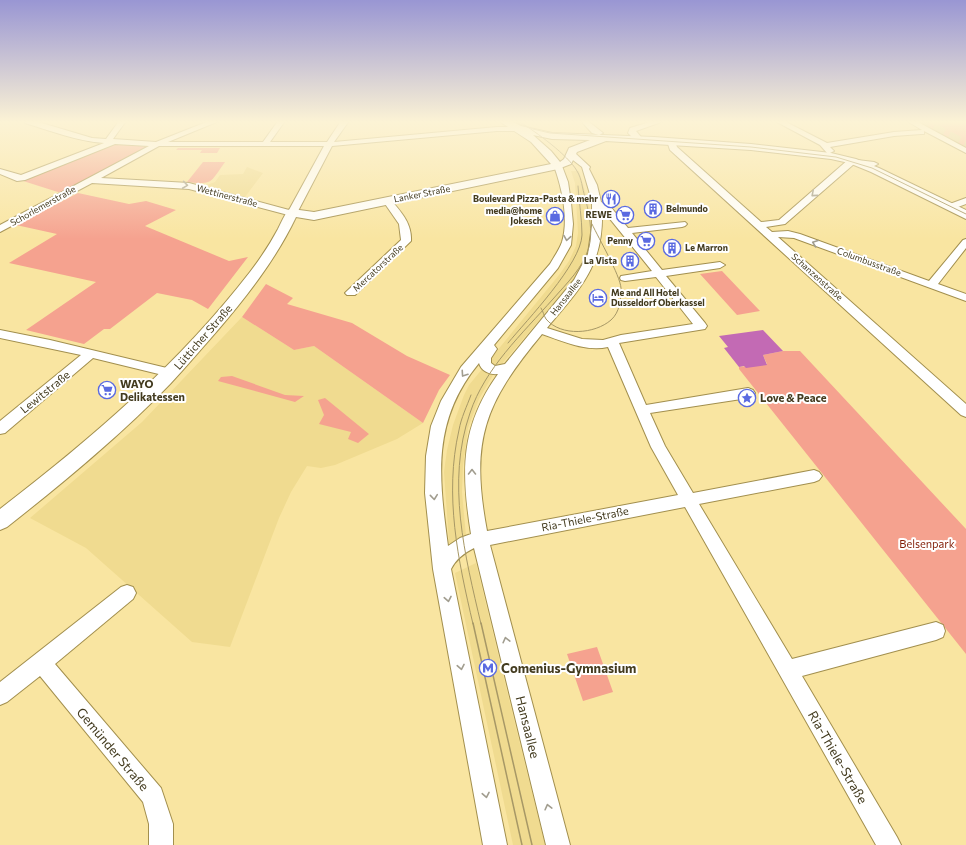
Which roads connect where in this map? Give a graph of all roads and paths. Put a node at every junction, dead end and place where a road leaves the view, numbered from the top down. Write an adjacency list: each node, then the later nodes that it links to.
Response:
1 (63, 160): 12 (street)
2 (126, 160): 13 (street, Schorlemerstraße)
3 (320, 160): 17 (street)
4 (546, 160): 14 (main road, Lanker Straße)
5 (564, 160): 36 (street, one-way to 36)
6 (570, 160): 15 (street, Hansaallee)
7 (687, 160): 21 (street, Schanzenstraße)
8 (849, 160): 10 (main road)
9 (864, 160): 11 (main road)
10 (852, 162): 11 (street); 16 (main road); 21 (street, one-way to 21)
11 (874, 164): 16 (main road)
12 (0, 171)
13 (90, 180): 17 (street, Wettinerstraße, one-way to 17); 22 (street, Schorlemerstraße)
14 (386, 201): 19 (main road, Lanker Straße); 31 (street, Mercatorstraße)
15 (597, 204): 24 (street); 33 (street, Hansaallee)
16 (960, 206): 18 (main road)
17 (292, 213): 19 (main road, Lanker Straße); 23 (main road, Lütticher Straße)
18 (966, 215)
19 (314, 216): 23 (main road, Lanker Straße)
20 (682, 224): 24 (street)
21 (759, 225): 25 (street, Schanzenstraße)
22 (0, 229)
23 (284, 230): 39 (main road, Lütticher Straße)
24 (625, 231): 28 (street)
25 (771, 236): 30 (street, Columbusstraße, one-way to 25); 42 (street, Schanzenstraße)
26 (966, 242): 30 (street)
27 (720, 265): 28 (street)
28 (660, 273): 29 (street); 35 (street)
29 (625, 278)
30 (931, 285): 32 (street, Columbusstraße)
31 (351, 293)
32 (966, 298)
33 (540, 330): 35 (street); 38 (street, Hansaallee)
34 (0, 334): 37 (street)
35 (612, 342): 41 (street, Ria-Thiele-Straße)
36 (488, 344): 38 (street); 48 (street, one-way to 48)
37 (91, 354): 39 (street); 43 (street, Lewitstraße)
38 (509, 368): 47 (street, Hansaallee, one-way to 38)
39 (171, 373): 46 (main road, Lütticher Straße)
40 (748, 393): 41 (street)
41 (642, 410): 45 (street, Ria-Thiele-Straße)
42 (966, 412)
43 (0, 429)
44 (814, 476): 45 (street, Ria-Thiele-Straße)
45 (688, 500): 47 (street, Ria-Thiele-Straße); 52 (street, Ria-Thiele-Straße)
46 (0, 521)
47 (481, 539): 48 (street); 56 (street, Hansaallee, one-way to 47)
48 (442, 569): 55 (street, one-way to 55)
49 (128, 594): 51 (street)
50 (936, 631): 52 (street)
51 (41, 663): 53 (street); 54 (street, Gemünder Straße)
52 (787, 670): 57 (street, Ria-Thiele-Straße)
53 (0, 695)
54 (161, 845)
55 (495, 845)
56 (558, 845)
57 (889, 845)

